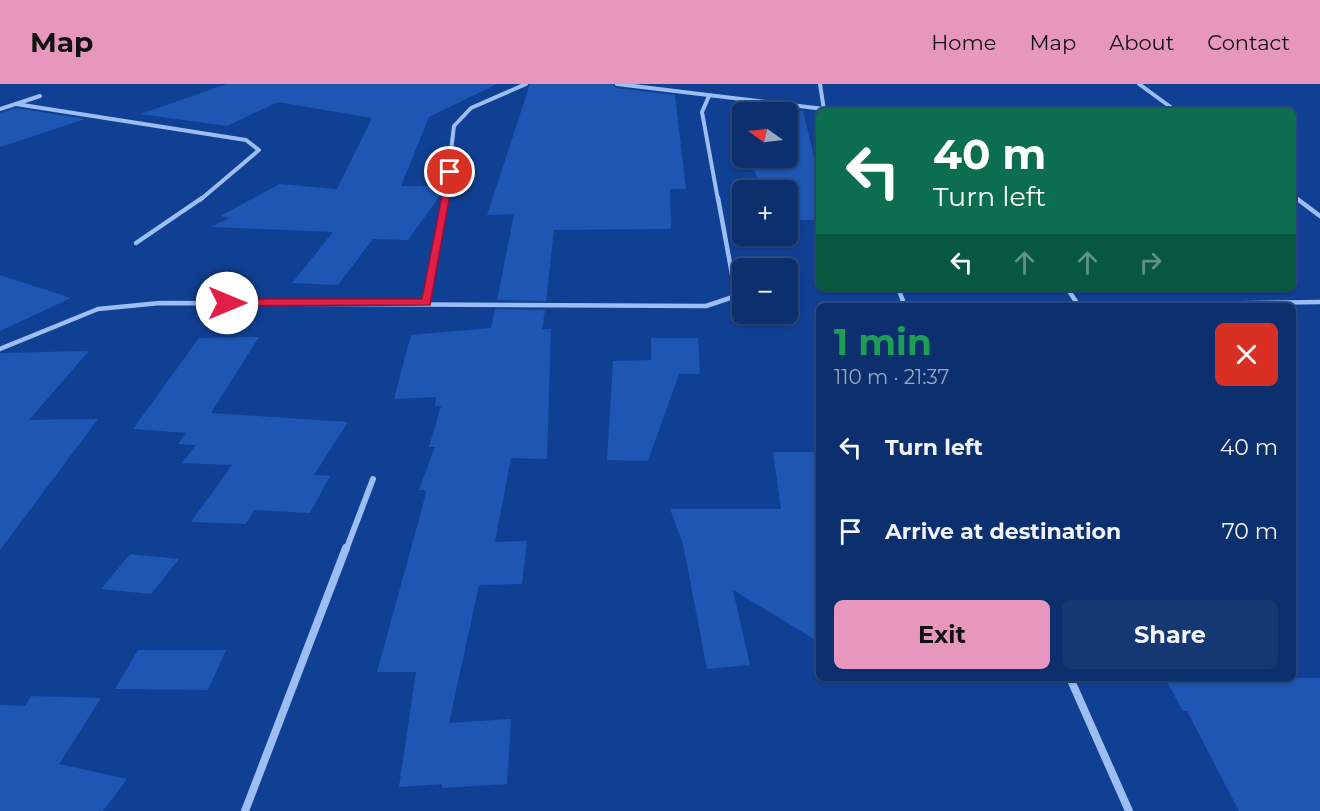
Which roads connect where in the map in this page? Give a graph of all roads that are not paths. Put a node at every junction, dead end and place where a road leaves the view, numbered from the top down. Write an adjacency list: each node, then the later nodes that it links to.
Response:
1 (526, 84): 16 (street)
2 (617, 84): 6 (street)
3 (820, 84): 8 (street)
4 (1139, 84): 9 (street)
5 (40, 96): 7 (street)
6 (709, 96): 11 (street); 16 (street)
7 (16, 104): 10 (street); 14 (street)
8 (824, 108)
9 (1172, 108)
10 (0, 109)
11 (816, 109)
12 (1296, 198): 13 (street)
13 (1320, 216)
14 (136, 243)
15 (1320, 302): 17 (street)
16 (427, 303): 18 (street)
17 (1260, 303)
18 (0, 349)
19 (373, 479): 21 (street)
20 (1071, 681): 22 (street)
21 (245, 811)
22 (1129, 811)

